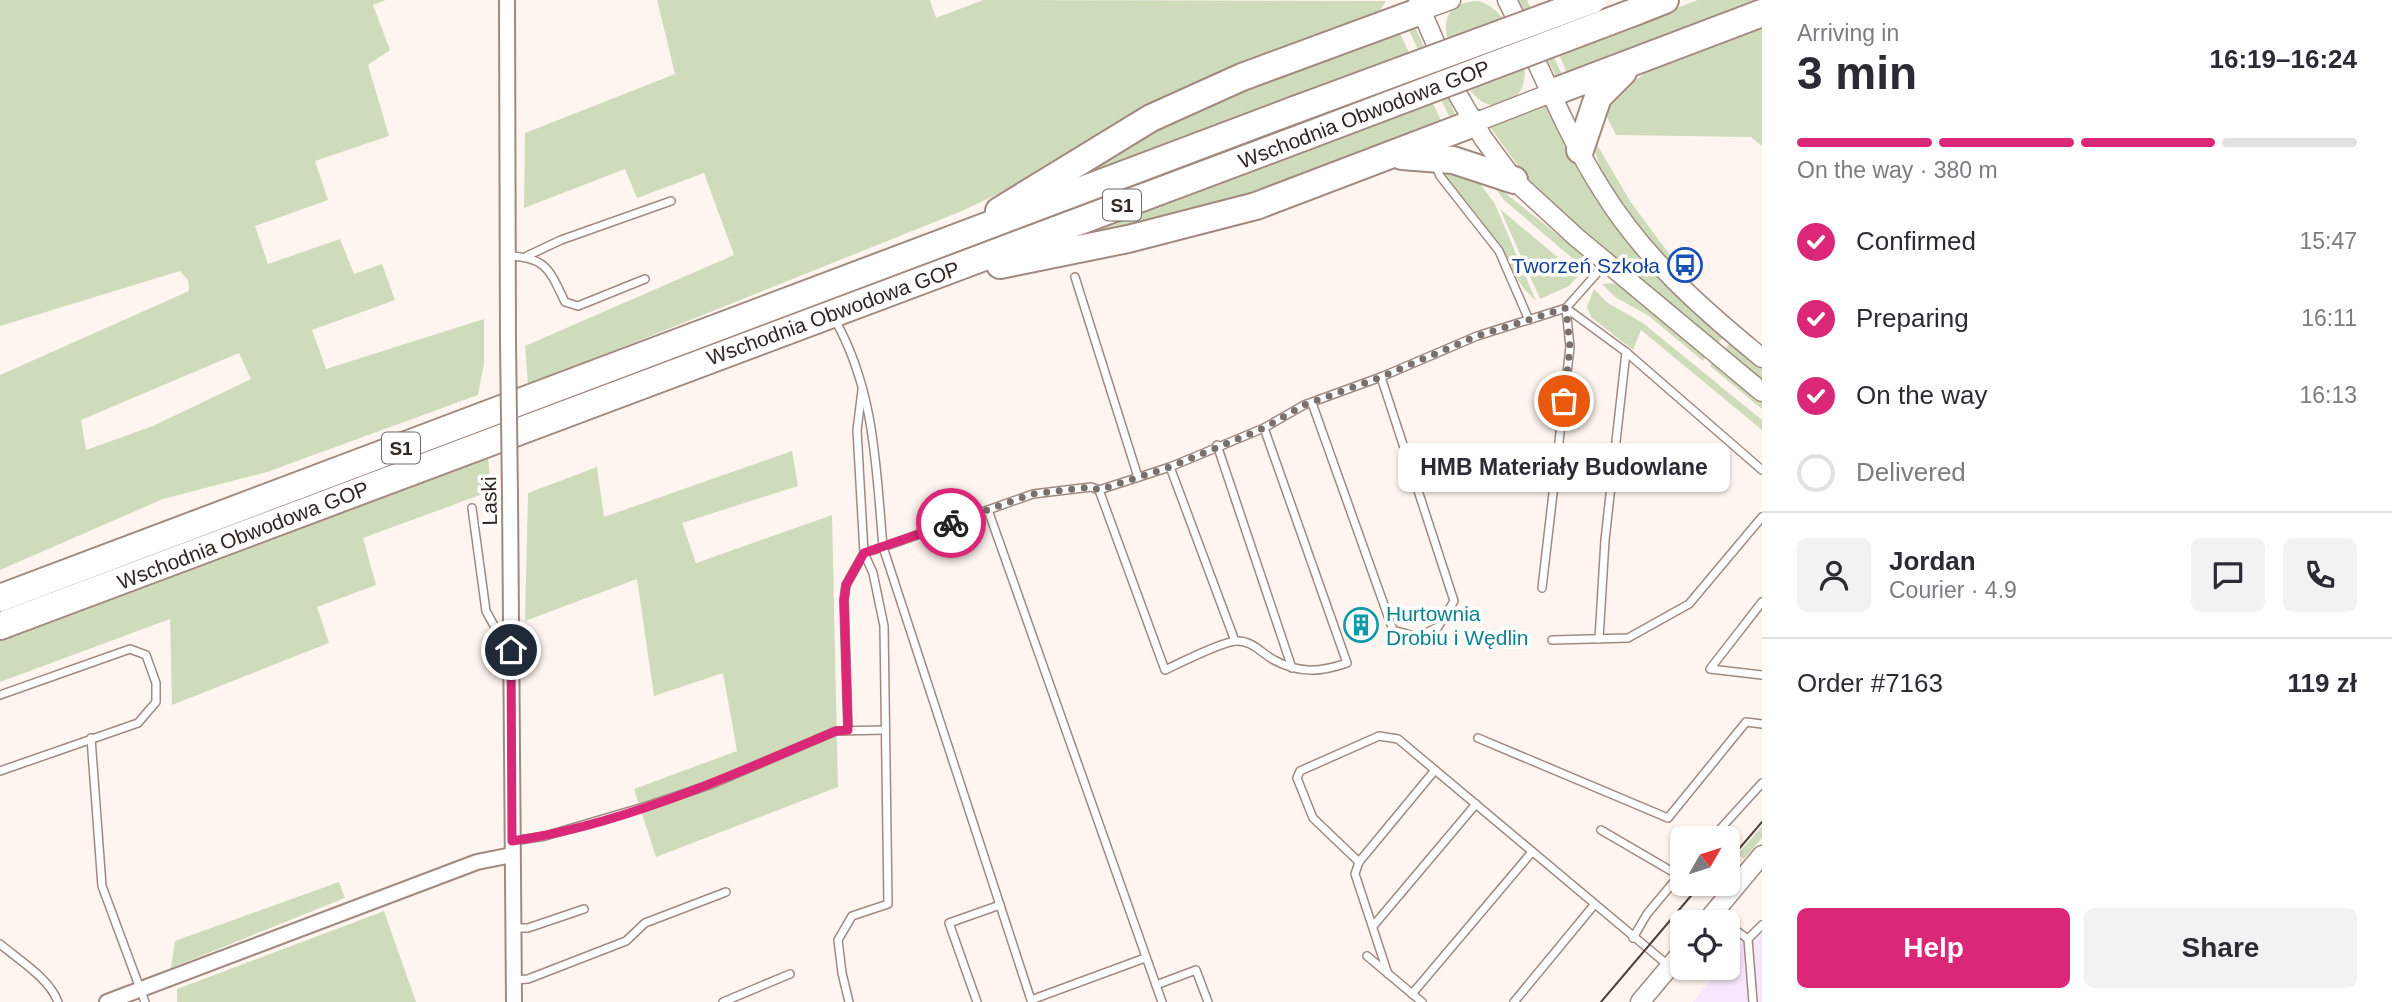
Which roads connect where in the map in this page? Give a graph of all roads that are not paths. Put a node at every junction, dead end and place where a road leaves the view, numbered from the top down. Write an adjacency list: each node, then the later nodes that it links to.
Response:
1 (506, 0): 19 (street, Laski)
2 (1392, 0): 9 (highway)
3 (1451, 0): 7 (street)
4 (1507, 0): 11 (street)
5 (1592, 0): 18 (highway, Wschodnia Obwodowa GOP / S1, bridge)
6 (1665, 0): 22 (highway, Wschodnia Obwodowa GOP / S1, bridge)
7 (1419, 6): 9 (highway); 12 (street)
8 (1762, 13): 10 (highway)
9 (1371, 30): 18 (highway)
10 (1639, 61): 11 (highway); 13 (highway)
11 (1551, 93): 12 (street); 13 (street)
12 (1474, 122): 14 (highway); 16 (street)
13 (1580, 150): 29 (street)
14 (1390, 156): 15 (highway); 22 (highway)
15 (1432, 157): 16 (highway); 27 (lane)
16 (1514, 180): 21 (street)
17 (671, 201): 20 (lane)
18 (973, 232): 46 (highway, Wschodnia Obwodowa GOP / S1)
19 (508, 256): 20 (lane); 49 (street, Laski, bridge)
20 (527, 256): 24 (lane)
21 (1606, 262): 25 (lane); 32 (street)
22 (940, 273): 26 (highway, Wschodnia Obwodowa GOP / S1)
23 (1075, 276): 38 (lane)
24 (645, 279)
25 (1566, 308): 27 (lane); 28 (lane); 45 (lane)
26 (832, 314): 31 (lane); 48 (highway, Wschodnia Obwodowa GOP / S1)
27 (1529, 320): 30 (lane)
28 (1626, 352): 37 (lane); 50 (lane)
29 (1762, 358)
30 (1381, 377): 33 (lane); 33 (lane)
31 (862, 386): 43 (lane); 44 (lane)
32 (1762, 392)
33 (1312, 403): 34 (lane)
34 (1264, 428): 35 (lane); 53 (lane)
35 (1217, 445): 36 (lane); 53 (lane)
36 (1170, 467): 38 (lane); 52 (lane)
37 (1762, 470)
38 (1138, 477): 39 (lane)
39 (1099, 490): 41 (lane); 52 (lane)
40 (472, 508): 49 (lane)
41 (988, 510): 43 (lane); 86 (lane)
42 (1762, 517): 50 (lane)
43 (883, 547): 44 (lane); 74 (lane)
44 (864, 553): 57 (lane); 58 (lane)
45 (1542, 588)
46 (0, 598)
47 (1762, 601): 54 (lane)
48 (0, 626)
49 (511, 636): 67 (street, Laski)
50 (1599, 639): 51 (lane)
51 (1552, 640)
52 (1234, 641): 53 (lane)
53 (1292, 667)
54 (1762, 675)
55 (0, 695): 59 (lane)
56 (1762, 724): 60 (lane)
57 (848, 730): 58 (lane); 67 (lane)
58 (885, 730): 99 (lane)
59 (90, 738): 62 (lane); 93 (lane)
60 (1478, 738)
61 (1435, 769): 64 (lane); 70 (lane); 70 (lane)
62 (0, 771)
63 (1762, 783): 65 (lane)
64 (1476, 804): 68 (lane); 78 (lane)
65 (1723, 826)
66 (1601, 831): 71 (lane)
67 (512, 848): 80 (street, Laski); 93 (street)
68 (1532, 852): 75 (lane); 92 (lane)
69 (1762, 855): 77 (street)
70 (1359, 862): 78 (lane)
71 (1670, 869)
72 (1670, 886): 82 (lane)
73 (726, 892): 90 (lane)
74 (1000, 905): 94 (lane); 100 (lane)
75 (1594, 905): 82 (lane); 104 (lane)
76 (584, 909): 80 (lane)
77 (1725, 910)
78 (1374, 925): 89 (lane)
79 (1762, 925): 83 (lane)
80 (513, 928): 90 (street, Laski)
81 (1740, 934): 83 (lane)
82 (1633, 938): 87 (lane)
83 (1748, 939): 106 (lane)
84 (0, 944): 95 (lane)
85 (1367, 956): 89 (lane)
86 (1145, 958): 91 (lane); 94 (lane)
87 (1670, 966): 105 (street)
88 (790, 974): 98 (lane)
89 (1388, 974): 92 (lane)
90 (513, 980): 97 (street, Laski)
91 (1156, 985): 101 (lane); 102 (lane)
92 (1412, 994): 103 (lane)
93 (143, 995): 96 (street)
94 (1028, 1001)
95 (58, 1002)
96 (107, 1002)
97 (514, 1002)
98 (723, 1002)
99 (849, 1002)
100 (977, 1002)
101 (1162, 1002)
102 (1208, 1002)
103 (1422, 1002)
104 (1514, 1002)
105 (1640, 1002)
106 (1753, 1002)

